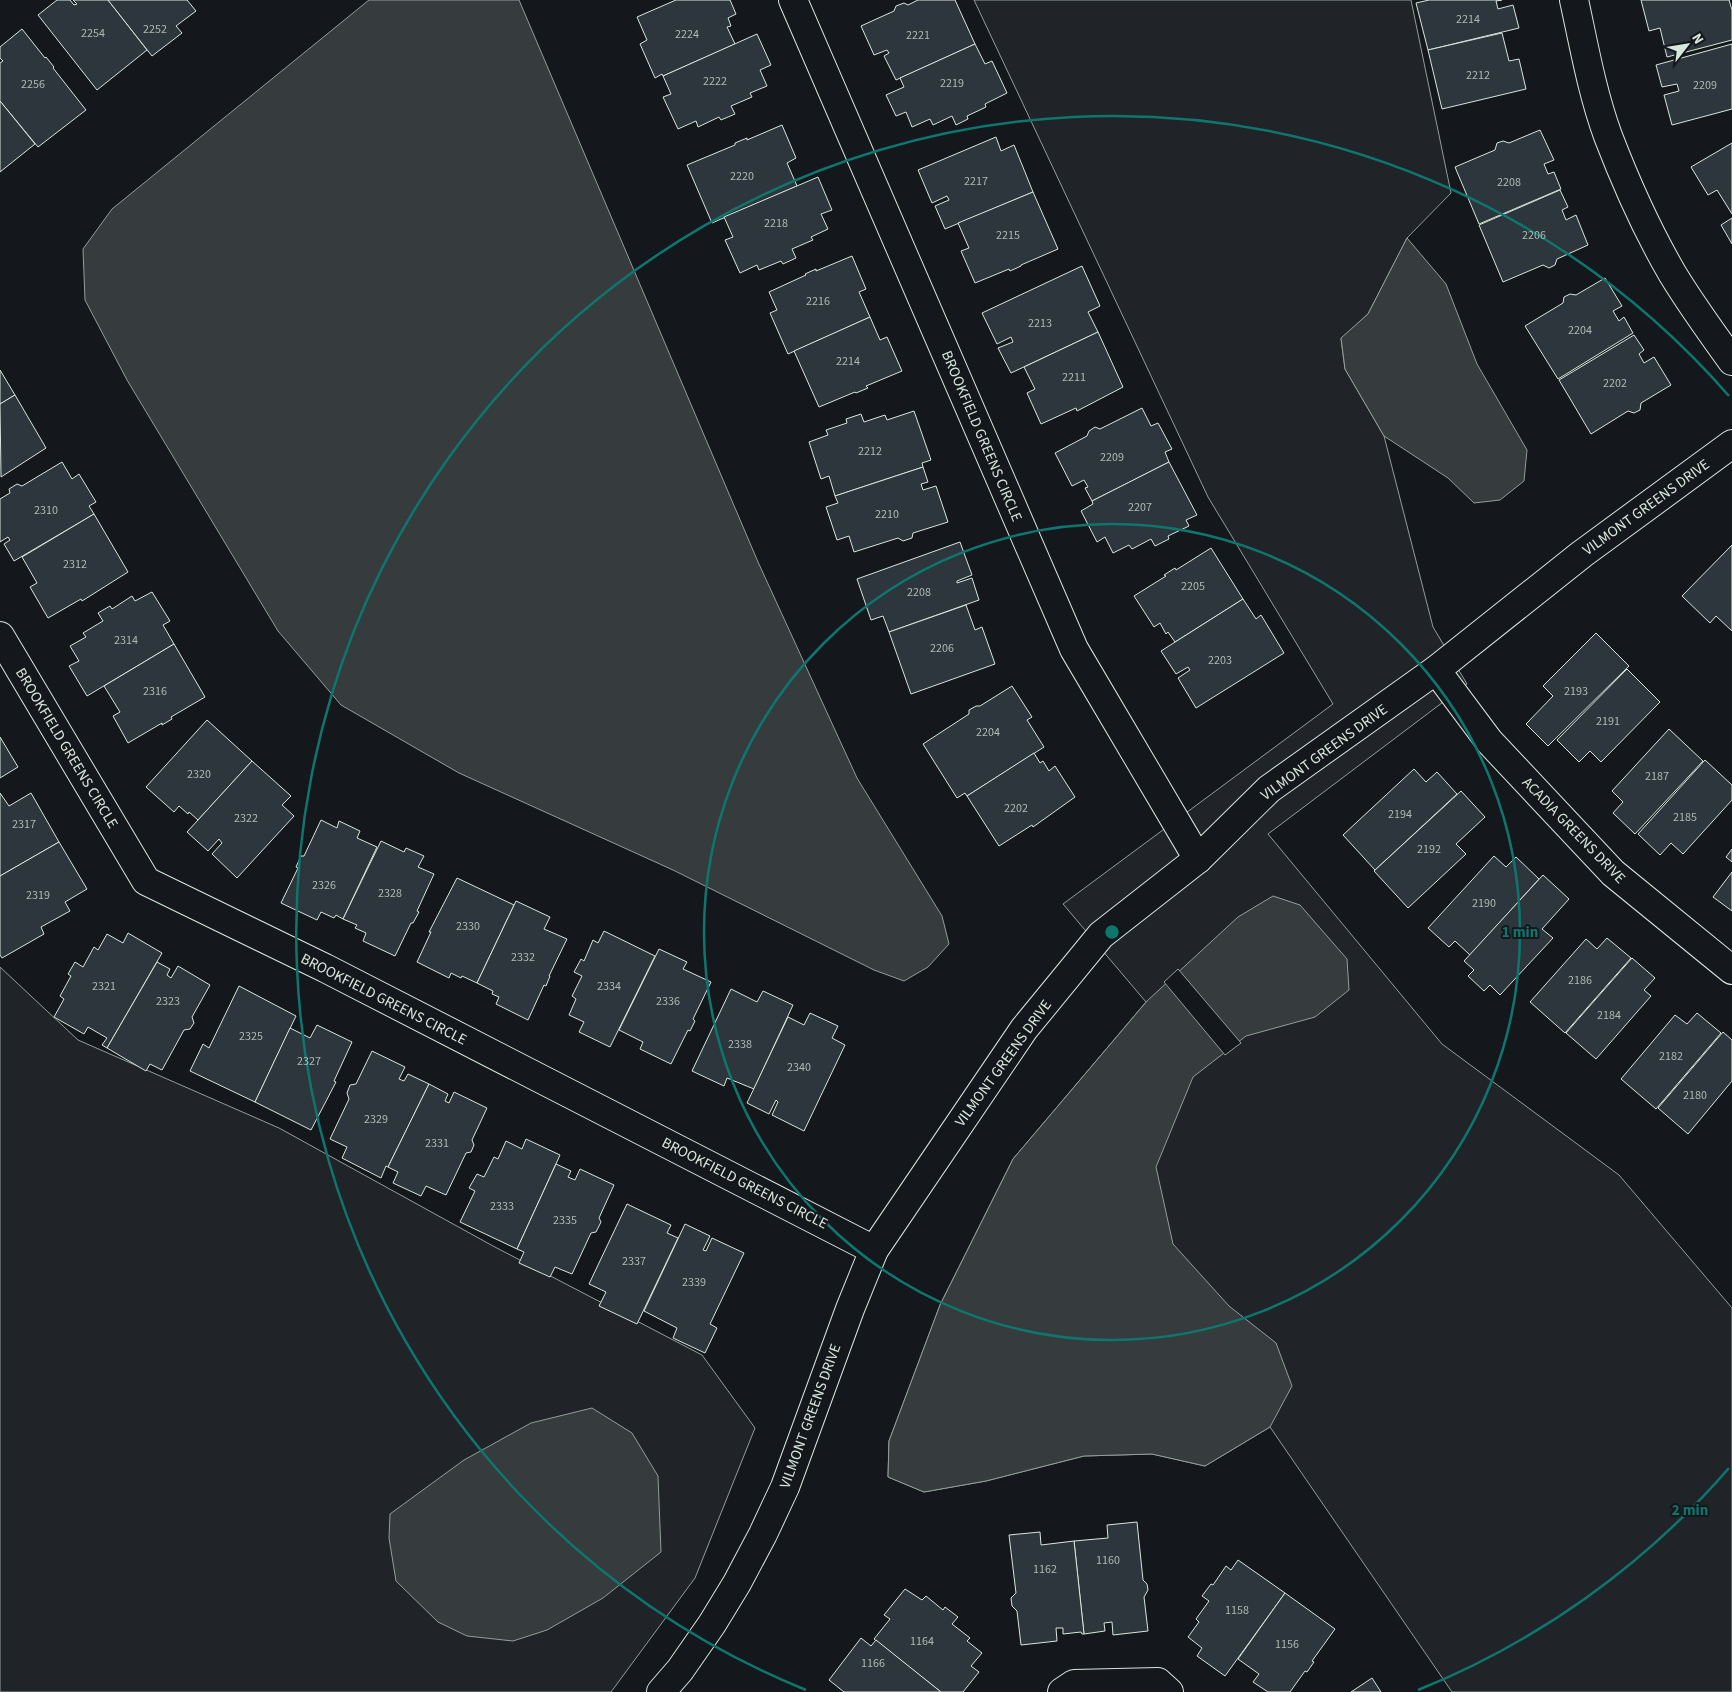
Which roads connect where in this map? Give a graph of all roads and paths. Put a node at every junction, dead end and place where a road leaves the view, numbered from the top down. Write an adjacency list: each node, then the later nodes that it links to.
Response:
1 (794, 0): 7 (street, BROOKFIELD GREENS CIRCLE)
2 (1574, 0): 3 (street)
3 (1732, 360)
4 (1732, 444): 6 (street, VILMONT GREENS DRIVE)
5 (0, 636): 9 (street, BROOKFIELD GREENS CIRCLE)
6 (1436, 670): 7 (street, VILMONT GREENS DRIVE); 8 (street, ACADIA GREENS DRIVE)
7 (1198, 859): 9 (street, VILMONT GREENS DRIVE)
8 (1732, 970)
9 (874, 1250): 10 (street, VILMONT GREENS DRIVE)
10 (661, 1692)
11 (1062, 1692): 12 (street)
12 (1169, 1692)

